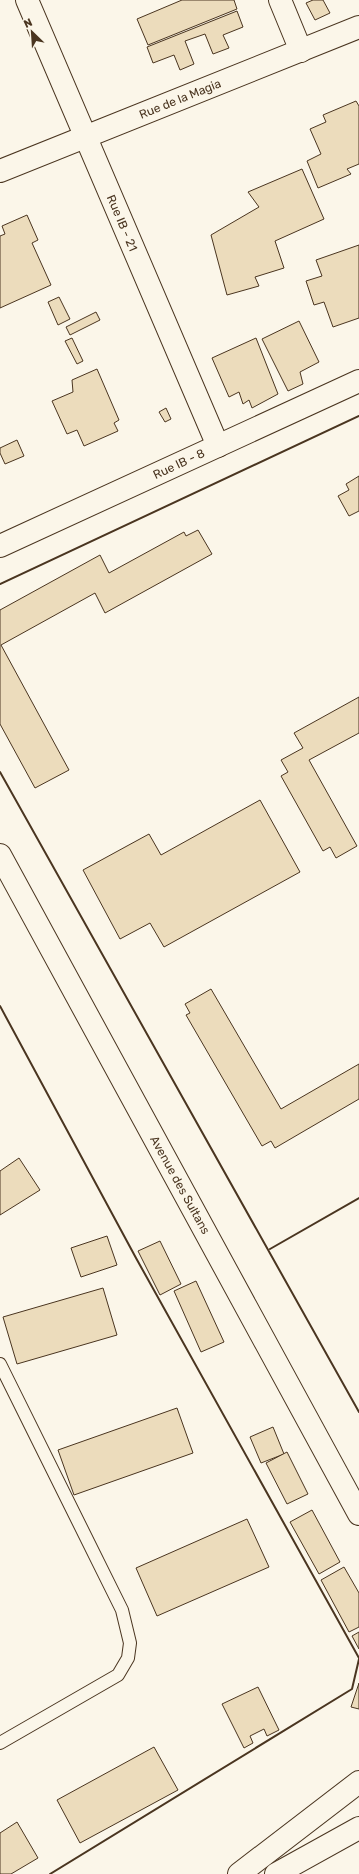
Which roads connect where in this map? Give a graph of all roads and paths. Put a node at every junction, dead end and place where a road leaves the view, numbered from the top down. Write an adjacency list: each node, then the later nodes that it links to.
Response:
1 (27, 0): 5 (main road, Rue IB - 21)
2 (280, 0): 4 (main road)
3 (359, 27): 4 (main road, Rue de la Magia)
4 (301, 51): 5 (main road, Rue de la Magia)
5 (86, 137): 6 (main road, Rue de la Magia); 8 (main road, Rue IB - 21)
6 (0, 171)
7 (359, 381): 8 (main road, Rue IB - 8)
8 (218, 446): 9 (main road, Rue IB - 8)
9 (0, 546)
10 (0, 855): 12 (main road, Avenue des Sultans)
11 (0, 1364): 13 (lane)
12 (359, 1514)
13 (0, 1743)
14 (359, 1782): 16 (main road)
15 (359, 1828): 17 (main road)
16 (239, 1874)
17 (276, 1874)

